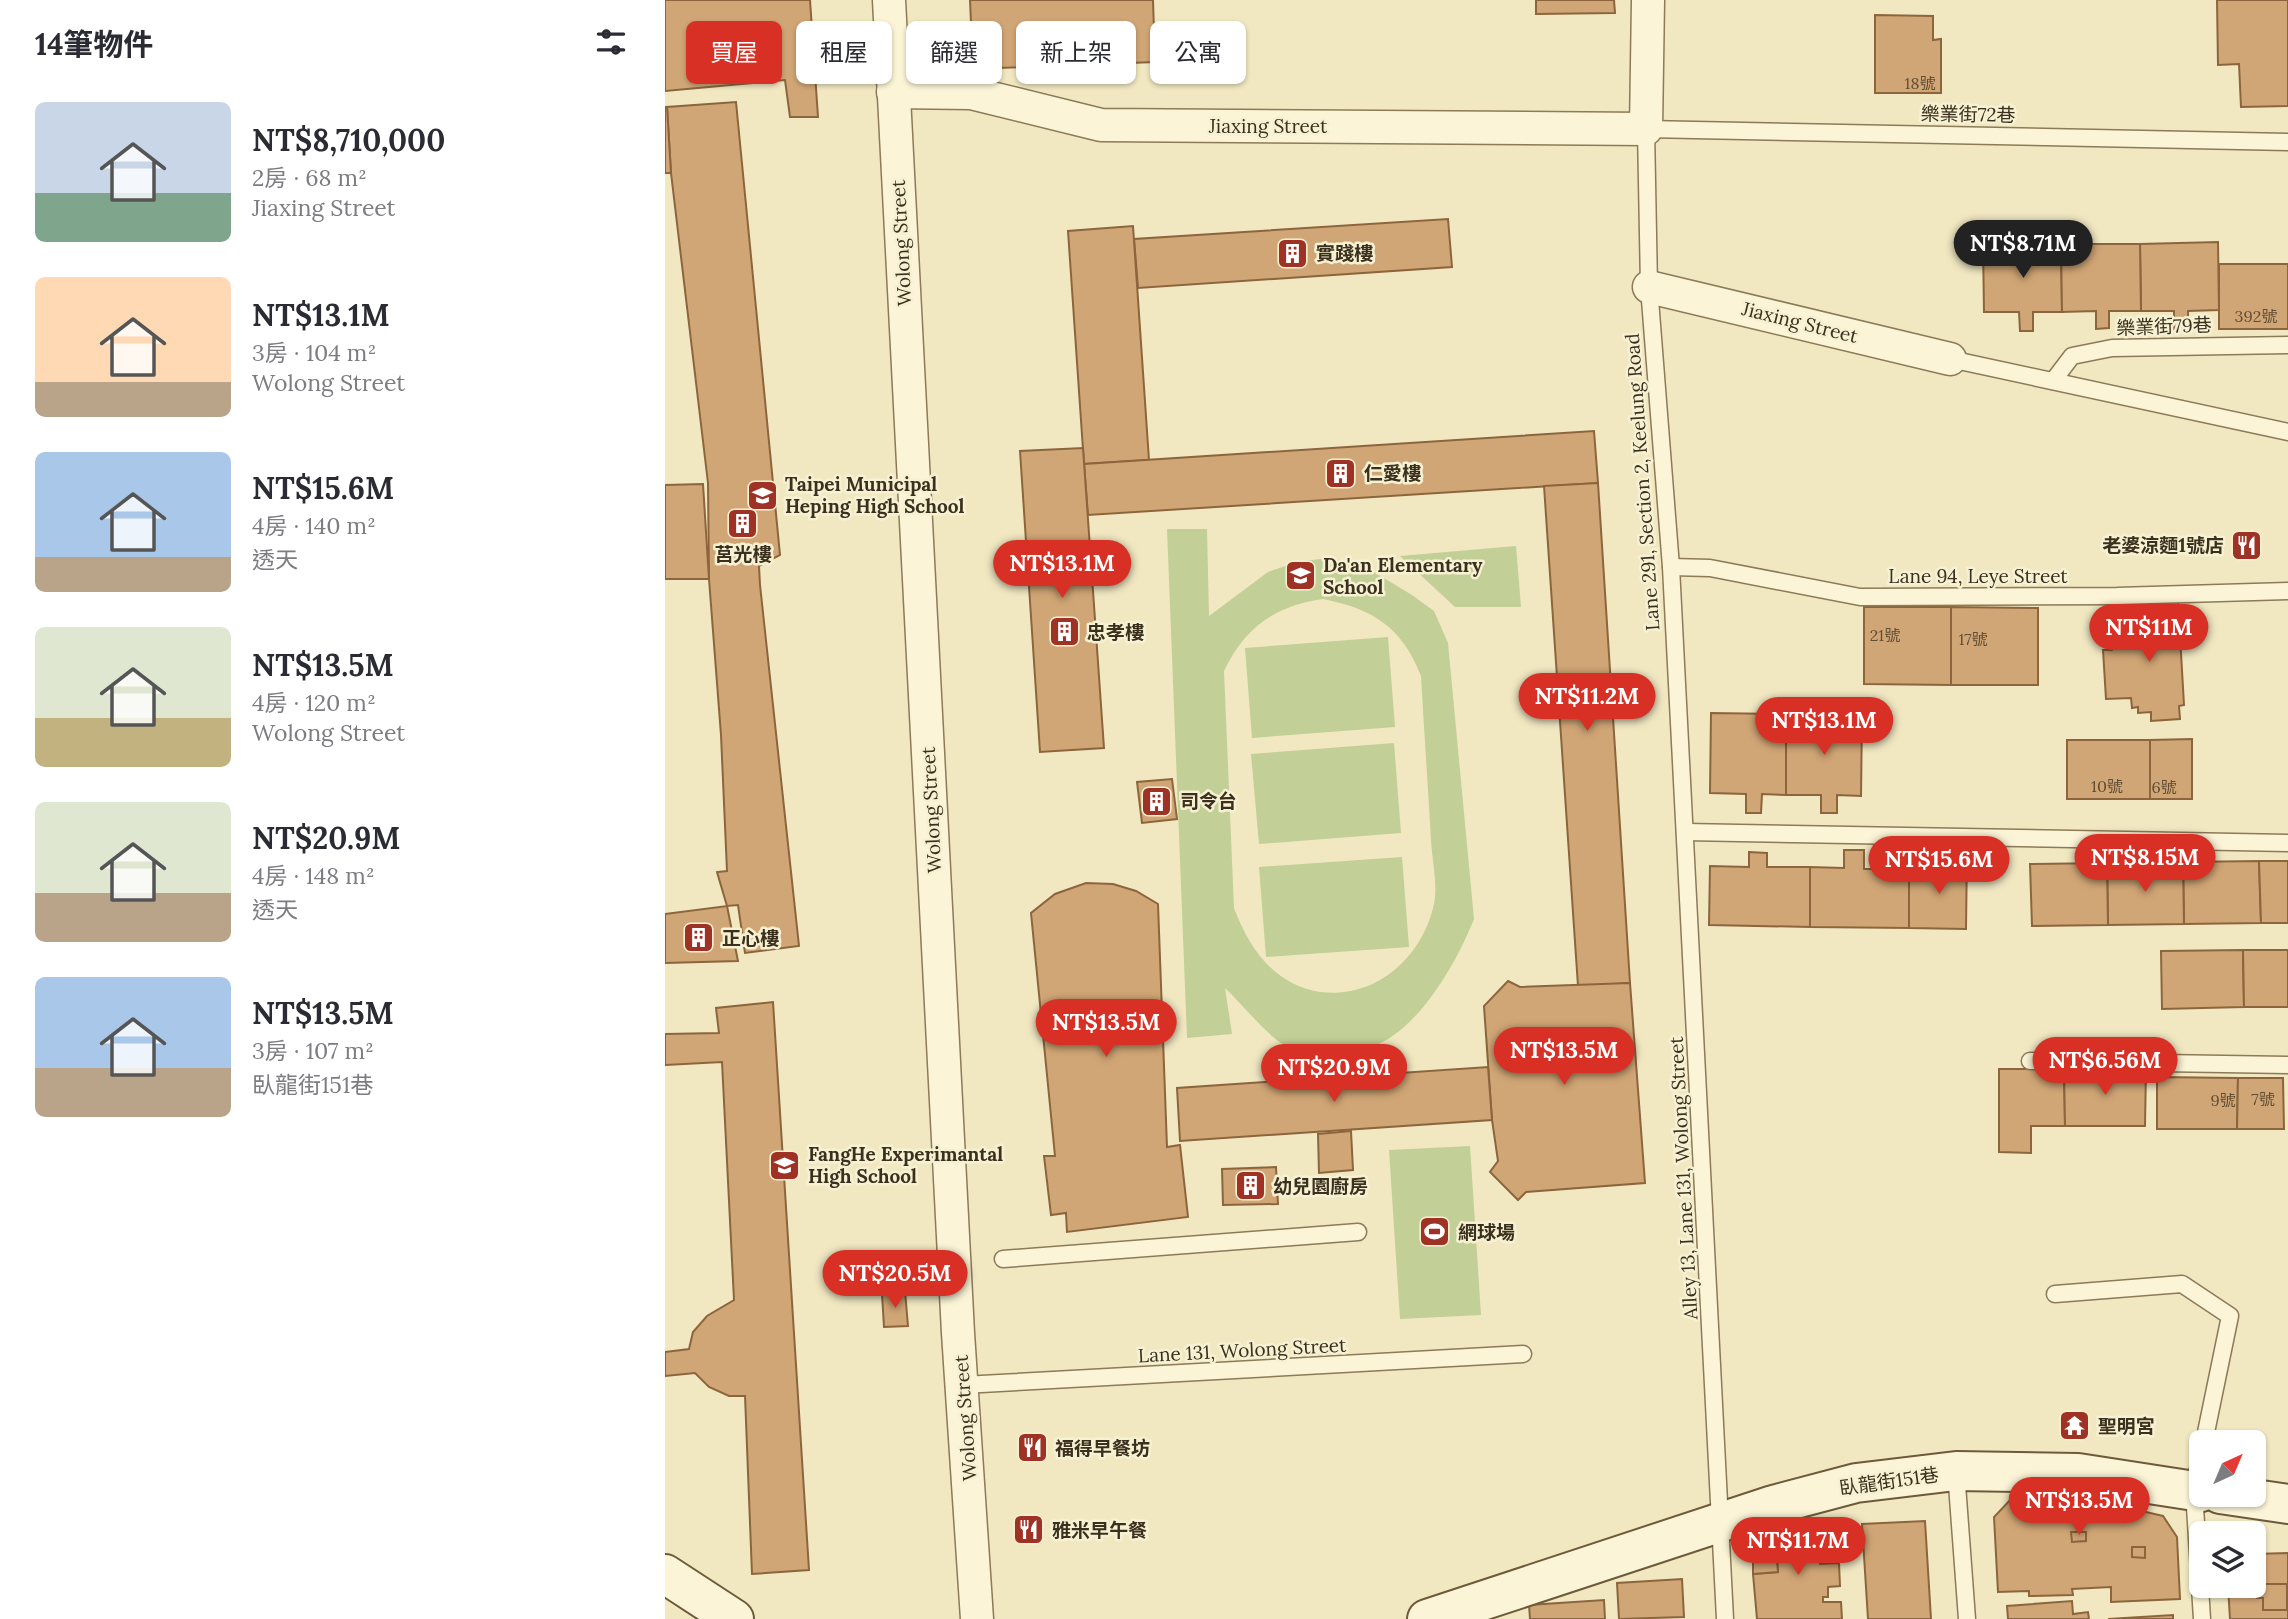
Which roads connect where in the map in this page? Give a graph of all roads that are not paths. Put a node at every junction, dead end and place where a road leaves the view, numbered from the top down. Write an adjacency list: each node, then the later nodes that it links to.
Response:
1 (889, 0): 3 (street, Wolong Street)
2 (1648, 0): 4 (street)
3 (893, 92): 4 (street, Jiaxing Street); 21 (street, Wolong Street)
4 (1646, 129): 5 (lane, 樂業街72巷); 6 (lane, Lane 291, Section 2, Keelung Road)
5 (2288, 142)
6 (1650, 287): 8 (street, Jiaxing Street); 11 (lane, Lane 291, Section 2, Keelung Road)
7 (2288, 345): 9 (lane, 樂業街79巷)
8 (1950, 359): 9 (lane)
9 (2053, 381): 10 (lane)
10 (2288, 432)
11 (1671, 567): 12 (lane, Lane 94, Leye Street); 13 (lane, Lane 291, Section 2, Keelung Road)
12 (2288, 591)
13 (1685, 832): 14 (lane); 28 (lane, Alley 13, Lane 131, Wolong Street)
14 (2288, 843)
15 (2030, 1060): 16 (lane)
16 (2288, 1065)
17 (1358, 1232): 18 (lane)
18 (1003, 1259)
19 (2055, 1294): 22 (lane)
20 (1524, 1354): 21 (lane, Lane 131, Wolong Street)
21 (964, 1385): 31 (street, Wolong Street)
22 (2206, 1430)
23 (1956, 1471): 24 (street, 臥龍街151巷); 28 (street, 臥龍街151巷); 34 (lane)
24 (2189, 1490)
25 (2266, 1501): 26 (street, 臥龍街151巷)
26 (2288, 1504)
27 (2205, 1507): 35 (lane)
28 (1720, 1522): 32 (street, 臥龍街151巷); 33 (lane, Alley 13, Lane 131, Wolong Street)
29 (665, 1574): 30 (street)
30 (734, 1619)
31 (977, 1619)
32 (1427, 1619)
33 (1725, 1619)
34 (1967, 1619)
35 (2203, 1619)

